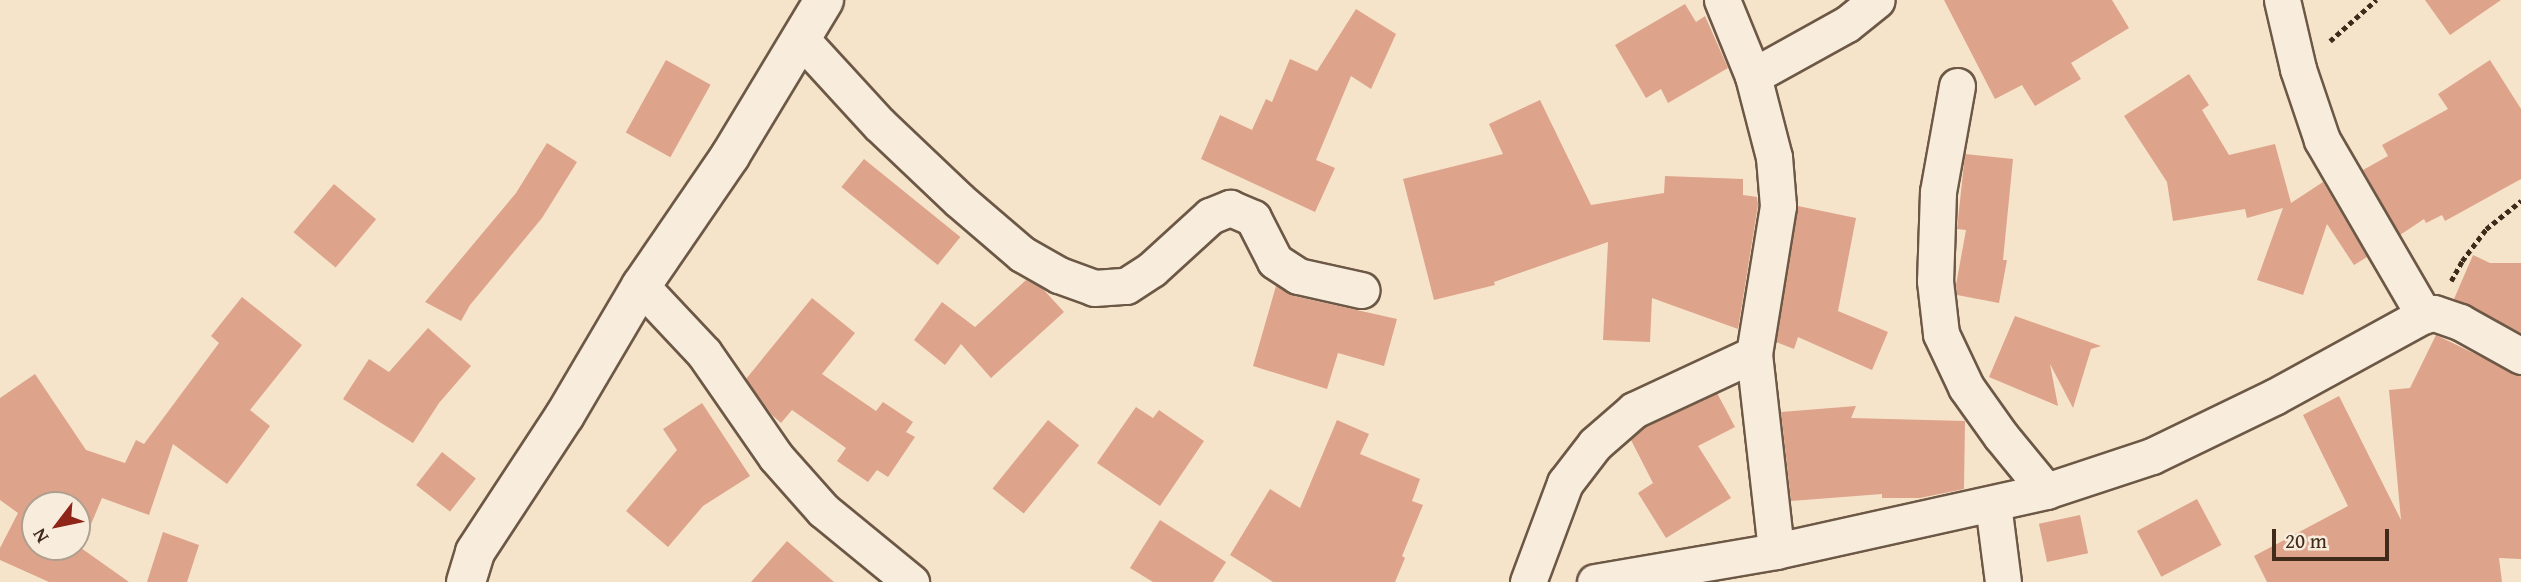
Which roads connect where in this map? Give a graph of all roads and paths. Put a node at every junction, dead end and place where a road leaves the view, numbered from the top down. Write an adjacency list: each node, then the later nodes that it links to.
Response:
1 (824, 0): 6 (street)
2 (1722, 0): 8 (street)
3 (1877, 0): 8 (street)
4 (2282, 0): 7 (street)
5 (2376, 0): 7 (path)
6 (801, 39): 11 (street); 12 (street)
7 (2298, 69): 13 (street)
8 (1753, 76): 14 (street)
9 (1957, 86): 16 (street)
10 (2521, 201): 13 (path)
11 (641, 286): 19 (street); 20 (street)
12 (1361, 290)
13 (2429, 314): 15 (street); 16 (street)
14 (1754, 354): 18 (street); 21 (street)
15 (2521, 356)
16 (2046, 491): 17 (street)
17 (1993, 504): 18 (street); 23 (street)
18 (1776, 551): 22 (street)
19 (466, 582)
20 (911, 582)
21 (1528, 582)
22 (1595, 582)
23 (2003, 582)

